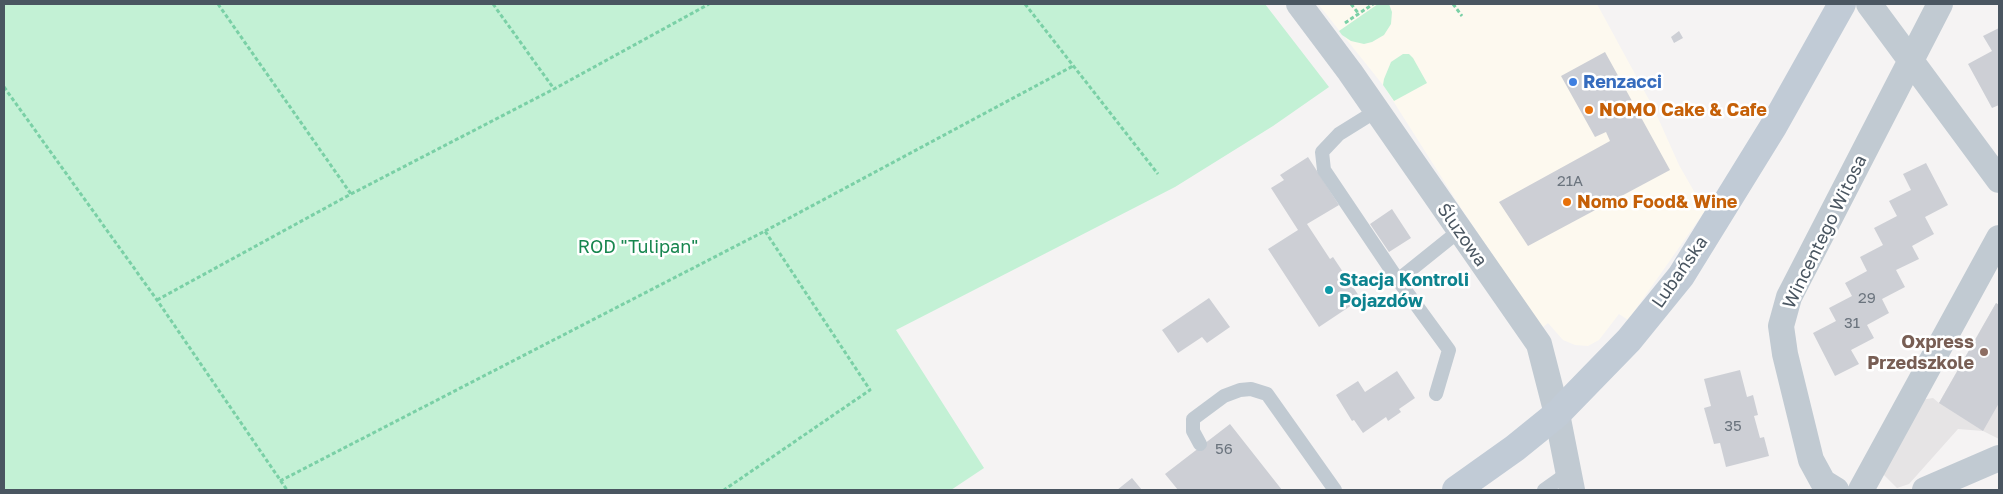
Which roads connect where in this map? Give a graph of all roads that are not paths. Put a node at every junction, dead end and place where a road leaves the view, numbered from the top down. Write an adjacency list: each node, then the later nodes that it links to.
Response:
1 (1299, 4): 6 (street, Śluzowa)
2 (1842, 4): 12 (street, Lubańska)
3 (1869, 4): 5 (street)
4 (1940, 4): 5 (street, Wincentego Witosa)
5 (1910, 60): 7 (street); 19 (street, Wincentego Witosa)
6 (1376, 111): 8 (street, Śluzowa); 10 (lane)
7 (1999, 180)
8 (1459, 232): 10 (lane); 12 (street, Śluzowa)
9 (1999, 238): 20 (street)
10 (1398, 280): 11 (lane)
11 (1436, 394)
12 (1557, 414): 15 (street, Śluzowa); 17 (street, Lubańska)
13 (1200, 444): 16 (lane)
14 (1999, 458): 21 (street)
15 (1570, 482): 18 (lane)
16 (1336, 490)
17 (1456, 490)
18 (1544, 490)
19 (1836, 490)
20 (1861, 490)
21 (1925, 490)

